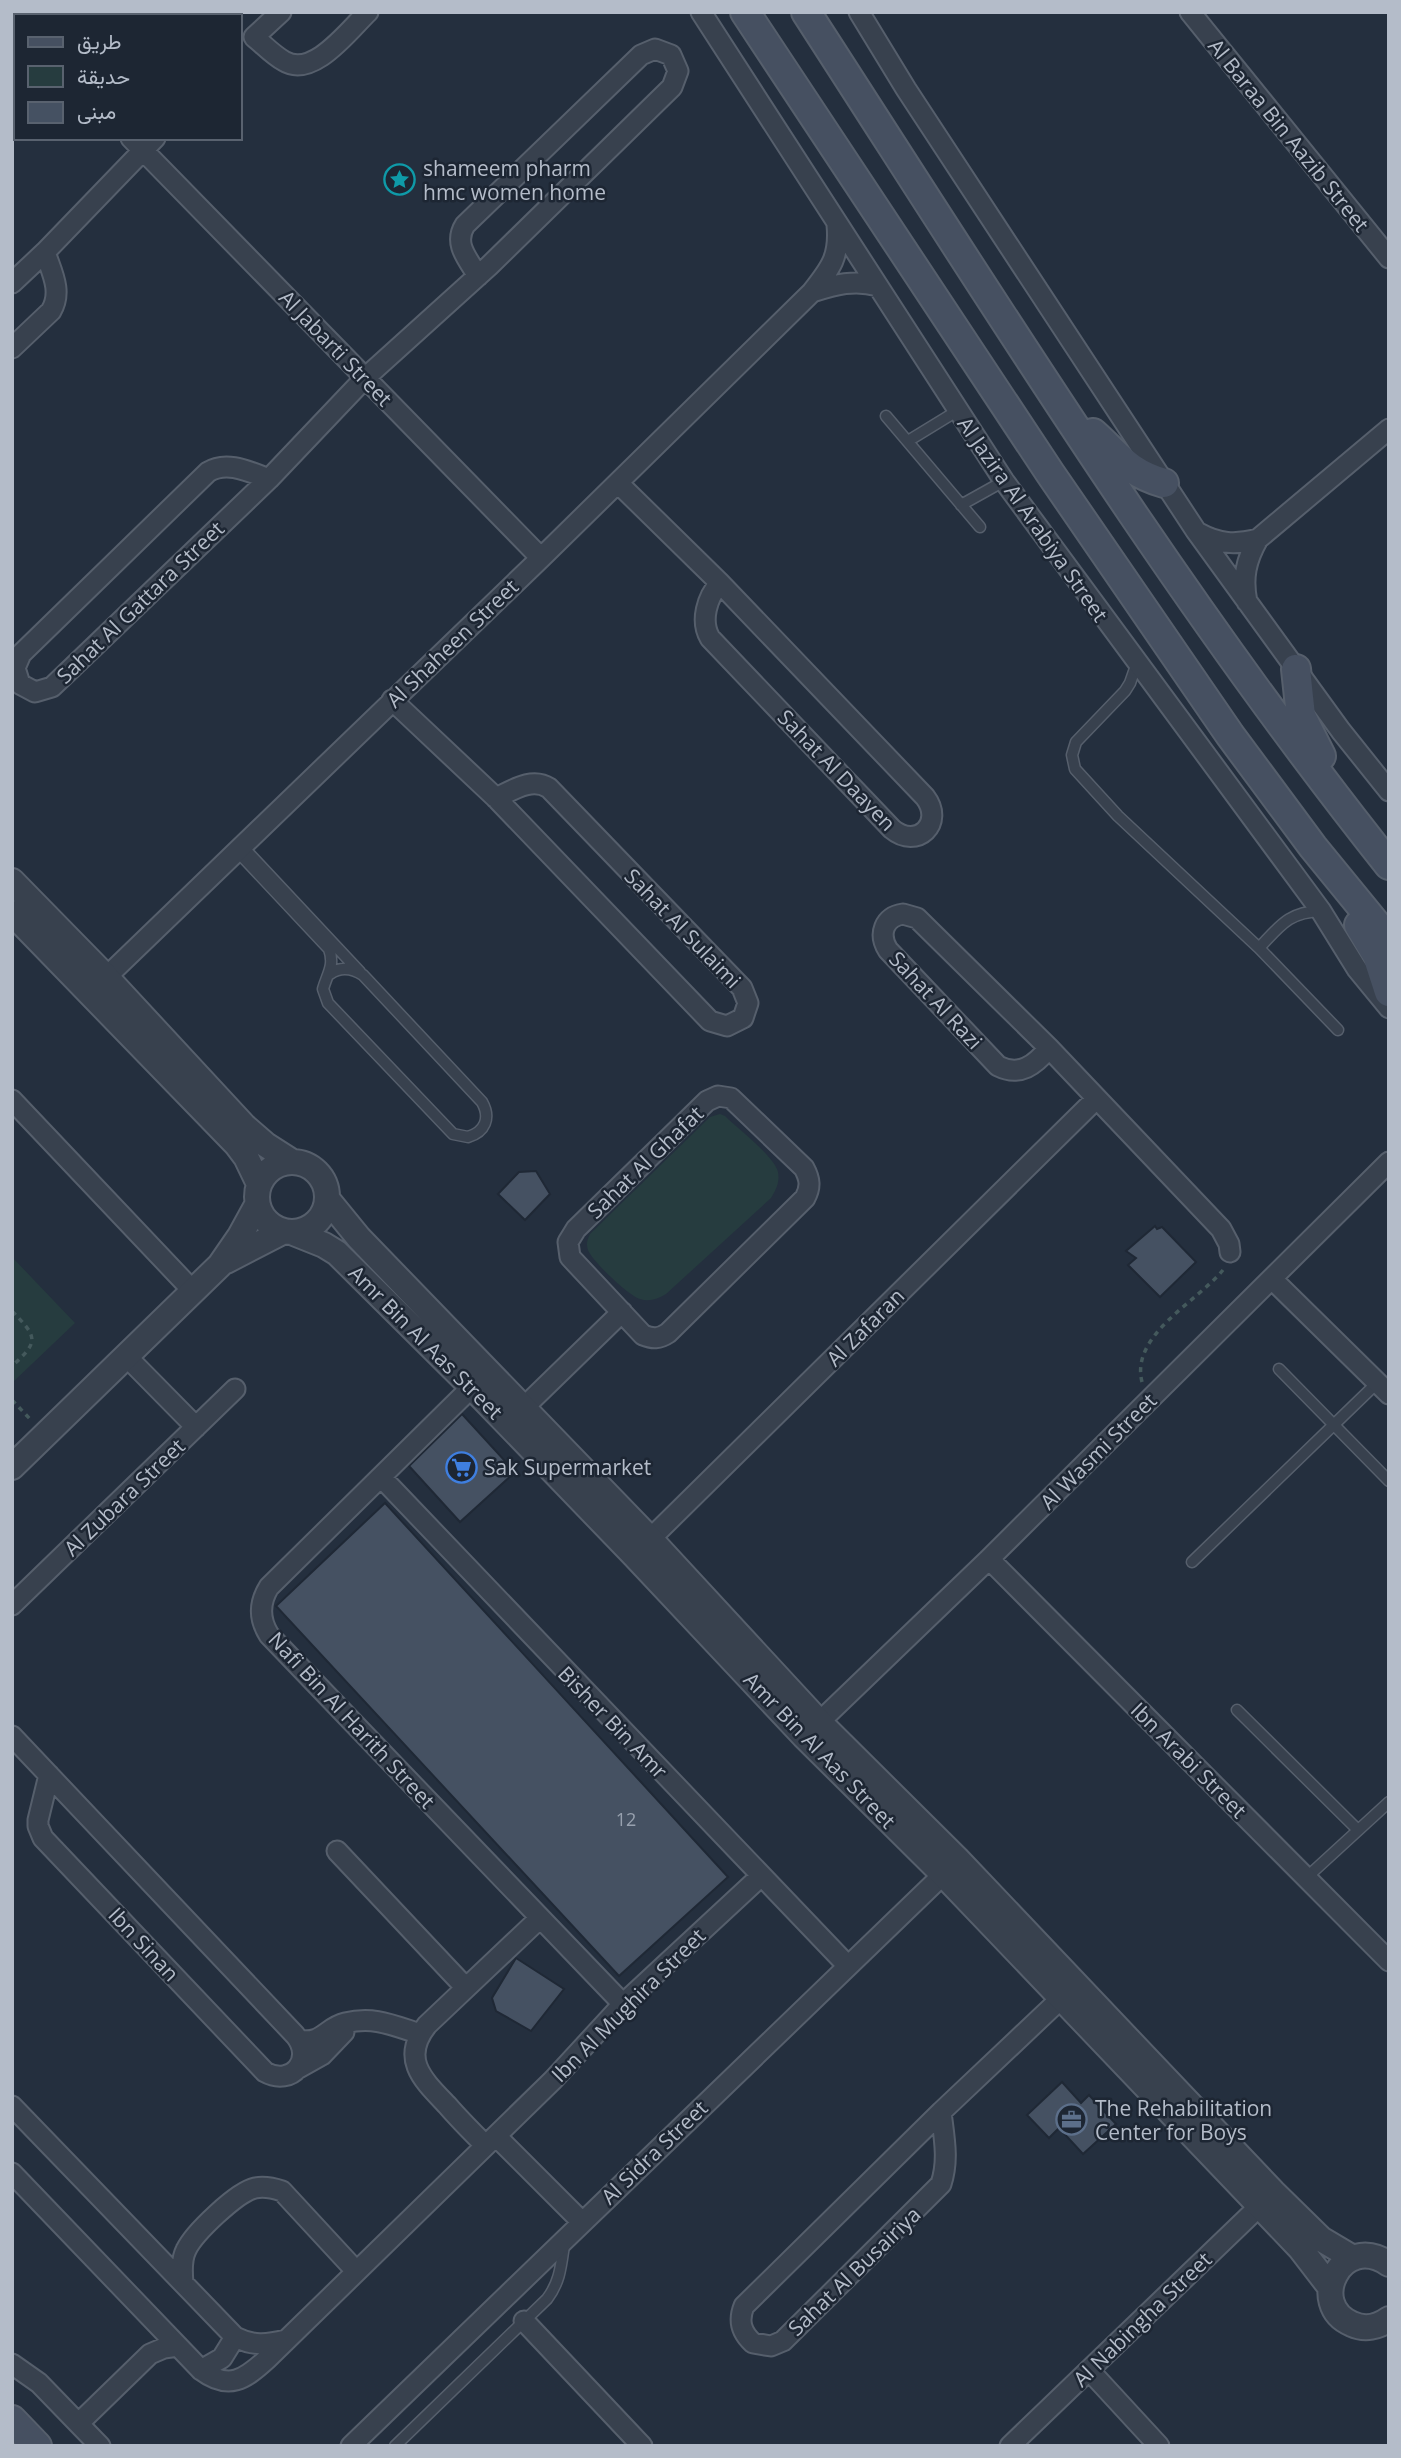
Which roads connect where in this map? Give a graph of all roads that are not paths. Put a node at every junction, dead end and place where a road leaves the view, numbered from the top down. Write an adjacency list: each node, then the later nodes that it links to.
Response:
1 (281, 12): 8 (street)
2 (368, 12): 8 (street)
3 (701, 12): 10 (street, Al Jazira Al Arabiya Street)
4 (745, 12): 41 (main road, Al Jazira Al Arabiya Street)
5 (806, 12): 20 (main road)
6 (859, 12): 27 (street)
7 (1190, 12): 12 (street, Al Baraa Bin Aazib Street)
8 (247, 44)
9 (143, 142): 11 (street); 18 (street, Al Jabarti Street)
10 (836, 223): 15 (street, Al Jazira Al Arabiya Street); 16 (street, Al Shaheen Street)
11 (45, 252): 14 (street); 17 (street)
12 (1389, 258)
13 (478, 276): 13 (street, Sahat Al Gattara Street); 18 (street, Sahat Al Gattara Street)
14 (12, 284)
15 (878, 286): 16 (street, Al Shaheen Street); 19 (street, Al Jazira Al Arabiya Street)
16 (812, 292): 26 (street, Al Shaheen Street)
17 (12, 348)
18 (365, 378): 24 (street, Sahat Al Gattara Street); 32 (street, Al Jabarti Street)
19 (957, 411): 23 (lane); 25 (street, Al Jazira Al Arabiya Street)
20 (1064, 412): 27 (main road); 40 (main road)
21 (886, 416): 23 (lane)
22 (1389, 429): 31 (street)
23 (908, 441): 28 (lane)
24 (269, 479): 24 (street, Sahat Al Gattara Street)
25 (1004, 481): 28 (lane); 35 (street, Al Jazira Al Arabiya Street)
26 (618, 483): 32 (street, Al Shaheen Street); 33 (street, Sahat Al Daayen)
27 (1164, 483): 30 (street)
28 (961, 505): 29 (lane)
29 (981, 527)
30 (1196, 531): 31 (street); 34 (street)
31 (1258, 539): 34 (street)
32 (541, 558): 37 (street, Al Shaheen Street)
33 (720, 583): 33 (street, Sahat Al Daayen)
34 (1247, 603): 36 (street)
35 (1137, 663): 45 (street, Al Jazira Al Arabiya Street); 48 (lane)
36 (1296, 669): 38 (street); 40 (main road)
37 (392, 701): 39 (street, Sahat Al Sulaimi); 42 (street, Al Shaheen Street)
38 (1389, 791)
39 (496, 798): 39 (street, Sahat Al Sulaimi)
40 (1342, 807): 43 (main road)
41 (1313, 847): 47 (main road, Al Jazira Al Arabiya Street); 52 (main road)
42 (239, 848): 49 (lane); 50 (lane); 51 (street, Al Shaheen Street)
43 (1389, 865)
44 (12, 881): 51 (street)
45 (1321, 911): 48 (lane); 53 (street, Al Jazira Al Arabiya Street)
46 (12, 913): 51 (street)
47 (1389, 940)
48 (1259, 948): 54 (lane)
49 (330, 974): 50 (lane); 50 (lane)
50 (363, 975)
51 (99, 985): 58 (street); 60 (street)
52 (1389, 992)
53 (1389, 1008)
54 (1338, 1030)
55 (1049, 1048): 55 (street, Sahat Al Razi); 56 (street, Sahat Al Razi)
56 (1096, 1098): 63 (street, Sahat Al Razi); 79 (street, Al Zafaran)
57 (12, 1100): 66 (street)
58 (291, 1161): 60 (street); 61 (street)
59 (1389, 1162): 65 (street, Al Wasmi Street)
60 (258, 1195): 62 (street); 64 (street)
61 (328, 1200): 62 (street); 70 (street, Amr Bin Al Aas Street)
62 (289, 1232): 64 (street); 70 (street, Amr Bin Al Aas Street)
63 (1230, 1252)
64 (220, 1265): 66 (street)
65 (1272, 1279): 71 (street); 80 (street, Al Wasmi Street)
66 (193, 1291): 68 (street)
67 (622, 1312): 67 (street, Sahat Al Ghafat); 73 (street)
68 (127, 1357): 75 (street); 76 (street)
69 (1279, 1369): 74 (lane)
70 (479, 1380): 73 (street, Amr Bin Al Aas Street); 77 (street, Nafi Bin Al Harith Street)
71 (1383, 1388): 74 (lane)
72 (235, 1389): 75 (street, Al Zubara Street)
73 (515, 1416): 79 (street, Amr Bin Al Aas Street)
74 (1334, 1425): 78 (lane); 81 (lane)
75 (196, 1427): 82 (street, Al Zubara Street)
76 (12, 1467)
77 (381, 1477): 91 (street, Bisher Bin Amr); 93 (street, Nafi Bin Al Harith Street)
78 (1389, 1481)
79 (642, 1547): 84 (street, Amr Bin Al Aas Street)
80 (989, 1559): 84 (street, Al Wasmi Street); 92 (street, Ibn Arabi Street)
81 (1192, 1562)
82 (12, 1605)
83 (1237, 1710): 88 (lane)
84 (811, 1729): 90 (street, Amr Bin Al Aas Street)
85 (12, 1735): 86 (street)
86 (49, 1775): 101 (street); 102 (street, Ibn Sinan)
87 (1389, 1802): 88 (lane)
88 (1358, 1830): 92 (lane)
89 (337, 1851): 96 (street)
90 (951, 1867): 95 (street, Al Sidra Street); 97 (street, Amr Bin Al Aas Street)
91 (761, 1876): 95 (street, Bisher Bin Amr); 98 (street, Ibn Al Mughira Street)
92 (1306, 1878): 94 (street, Ibn Arabi Street)
93 (540, 1918): 96 (street); 98 (street, Nafi Bin Al Harith Street)
94 (1389, 1961)
95 (847, 1965): 108 (street, Al Sidra Street)
96 (466, 1988): 100 (street)
97 (1069, 1991): 104 (street, Sahat Al Busairiya); 107 (street, Amr Bin Al Aas Street)
98 (623, 2004): 105 (street, Ibn Al Mughira Street)
99 (350, 2022): 100 (street); 101 (street); 102 (street, Ibn Sinan)
100 (419, 2035): 105 (street)
101 (300, 2040): 102 (street)
102 (297, 2069)
103 (12, 2106): 112 (street)
104 (941, 2112): 104 (street, Sahat Al Busairiya)
105 (491, 2141): 108 (street); 111 (street, Ibn Al Mughira Street)
106 (12, 2173): 116 (street, Ibn Al Mughira Street)
107 (1267, 2199): 110 (street, Amr Bin Al Aas Street); 113 (street, Amr Bin Al Aas Street); 124 (street, Al Nabingha Street)
108 (582, 2222): 109 (street, Al Sidra Street)
109 (564, 2243): 114 (lane); 129 (street, Al Sidra Street)
110 (1376, 2257): 113 (street)
111 (356, 2271): 112 (street); 118 (street, Ibn Al Mughira Street)
112 (183, 2283): 117 (street)
113 (1330, 2287): 115 (street, Amr Bin Al Aas Street)
114 (524, 2321): 130 (lane); 131 (street)
115 (1378, 2323): 119 (street)
116 (159, 2326): 120 (street, Ibn Al Mughira Street); 121 (street)
117 (235, 2337): 118 (street); 123 (street)
118 (287, 2339): 123 (street, Ibn Al Mughira Street)
119 (1389, 2340)
120 (178, 2346): 121 (street); 123 (street, Ibn Al Mughira Street)
121 (150, 2354): 126 (street)
122 (12, 2364): 126 (street)
123 (201, 2370)
124 (1089, 2370): 132 (street, Al Nabingha Street); 133 (street)
125 (12, 2420): 127 (main road)
126 (79, 2423): 128 (street)
127 (37, 2446)
128 (100, 2446)
129 (351, 2446)
130 (395, 2446)
131 (642, 2446)
132 (1010, 2446)
133 (1159, 2446)

